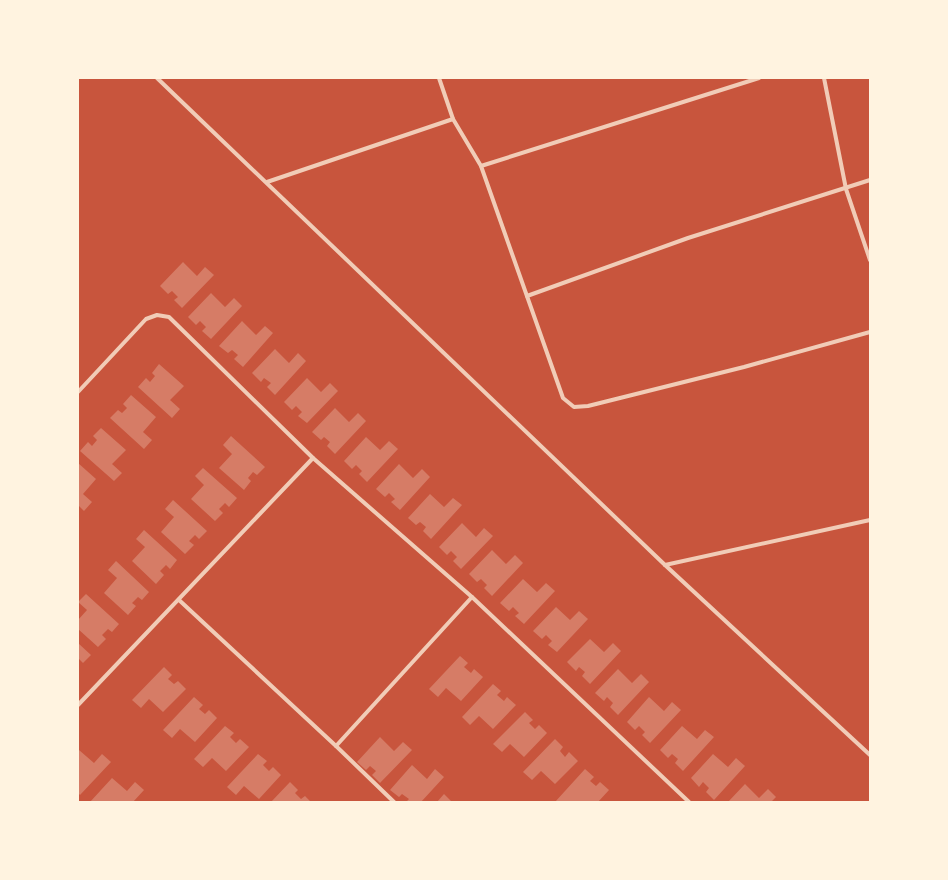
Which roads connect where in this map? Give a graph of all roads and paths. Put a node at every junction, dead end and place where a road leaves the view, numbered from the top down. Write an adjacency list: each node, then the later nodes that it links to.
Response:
1 (158, 78): 8 (street)
2 (439, 78): 5 (street)
3 (759, 78): 6 (street)
4 (824, 78): 9 (street)
5 (453, 119): 6 (street); 8 (street)
6 (481, 166): 11 (street)
7 (870, 180): 9 (street)
8 (267, 182): 16 (street)
9 (846, 189): 10 (street); 11 (street)
10 (870, 260)
11 (527, 296): 12 (street)
12 (870, 332)
13 (78, 392): 14 (street)
14 (313, 458): 17 (street); 18 (street)
15 (870, 520): 16 (street)
16 (665, 565): 21 (street)
17 (472, 597): 20 (street); 23 (street)
18 (179, 600): 19 (street); 20 (street)
19 (78, 705)
20 (336, 746): 22 (street)
21 (870, 755)
22 (394, 802)
23 (689, 802)

